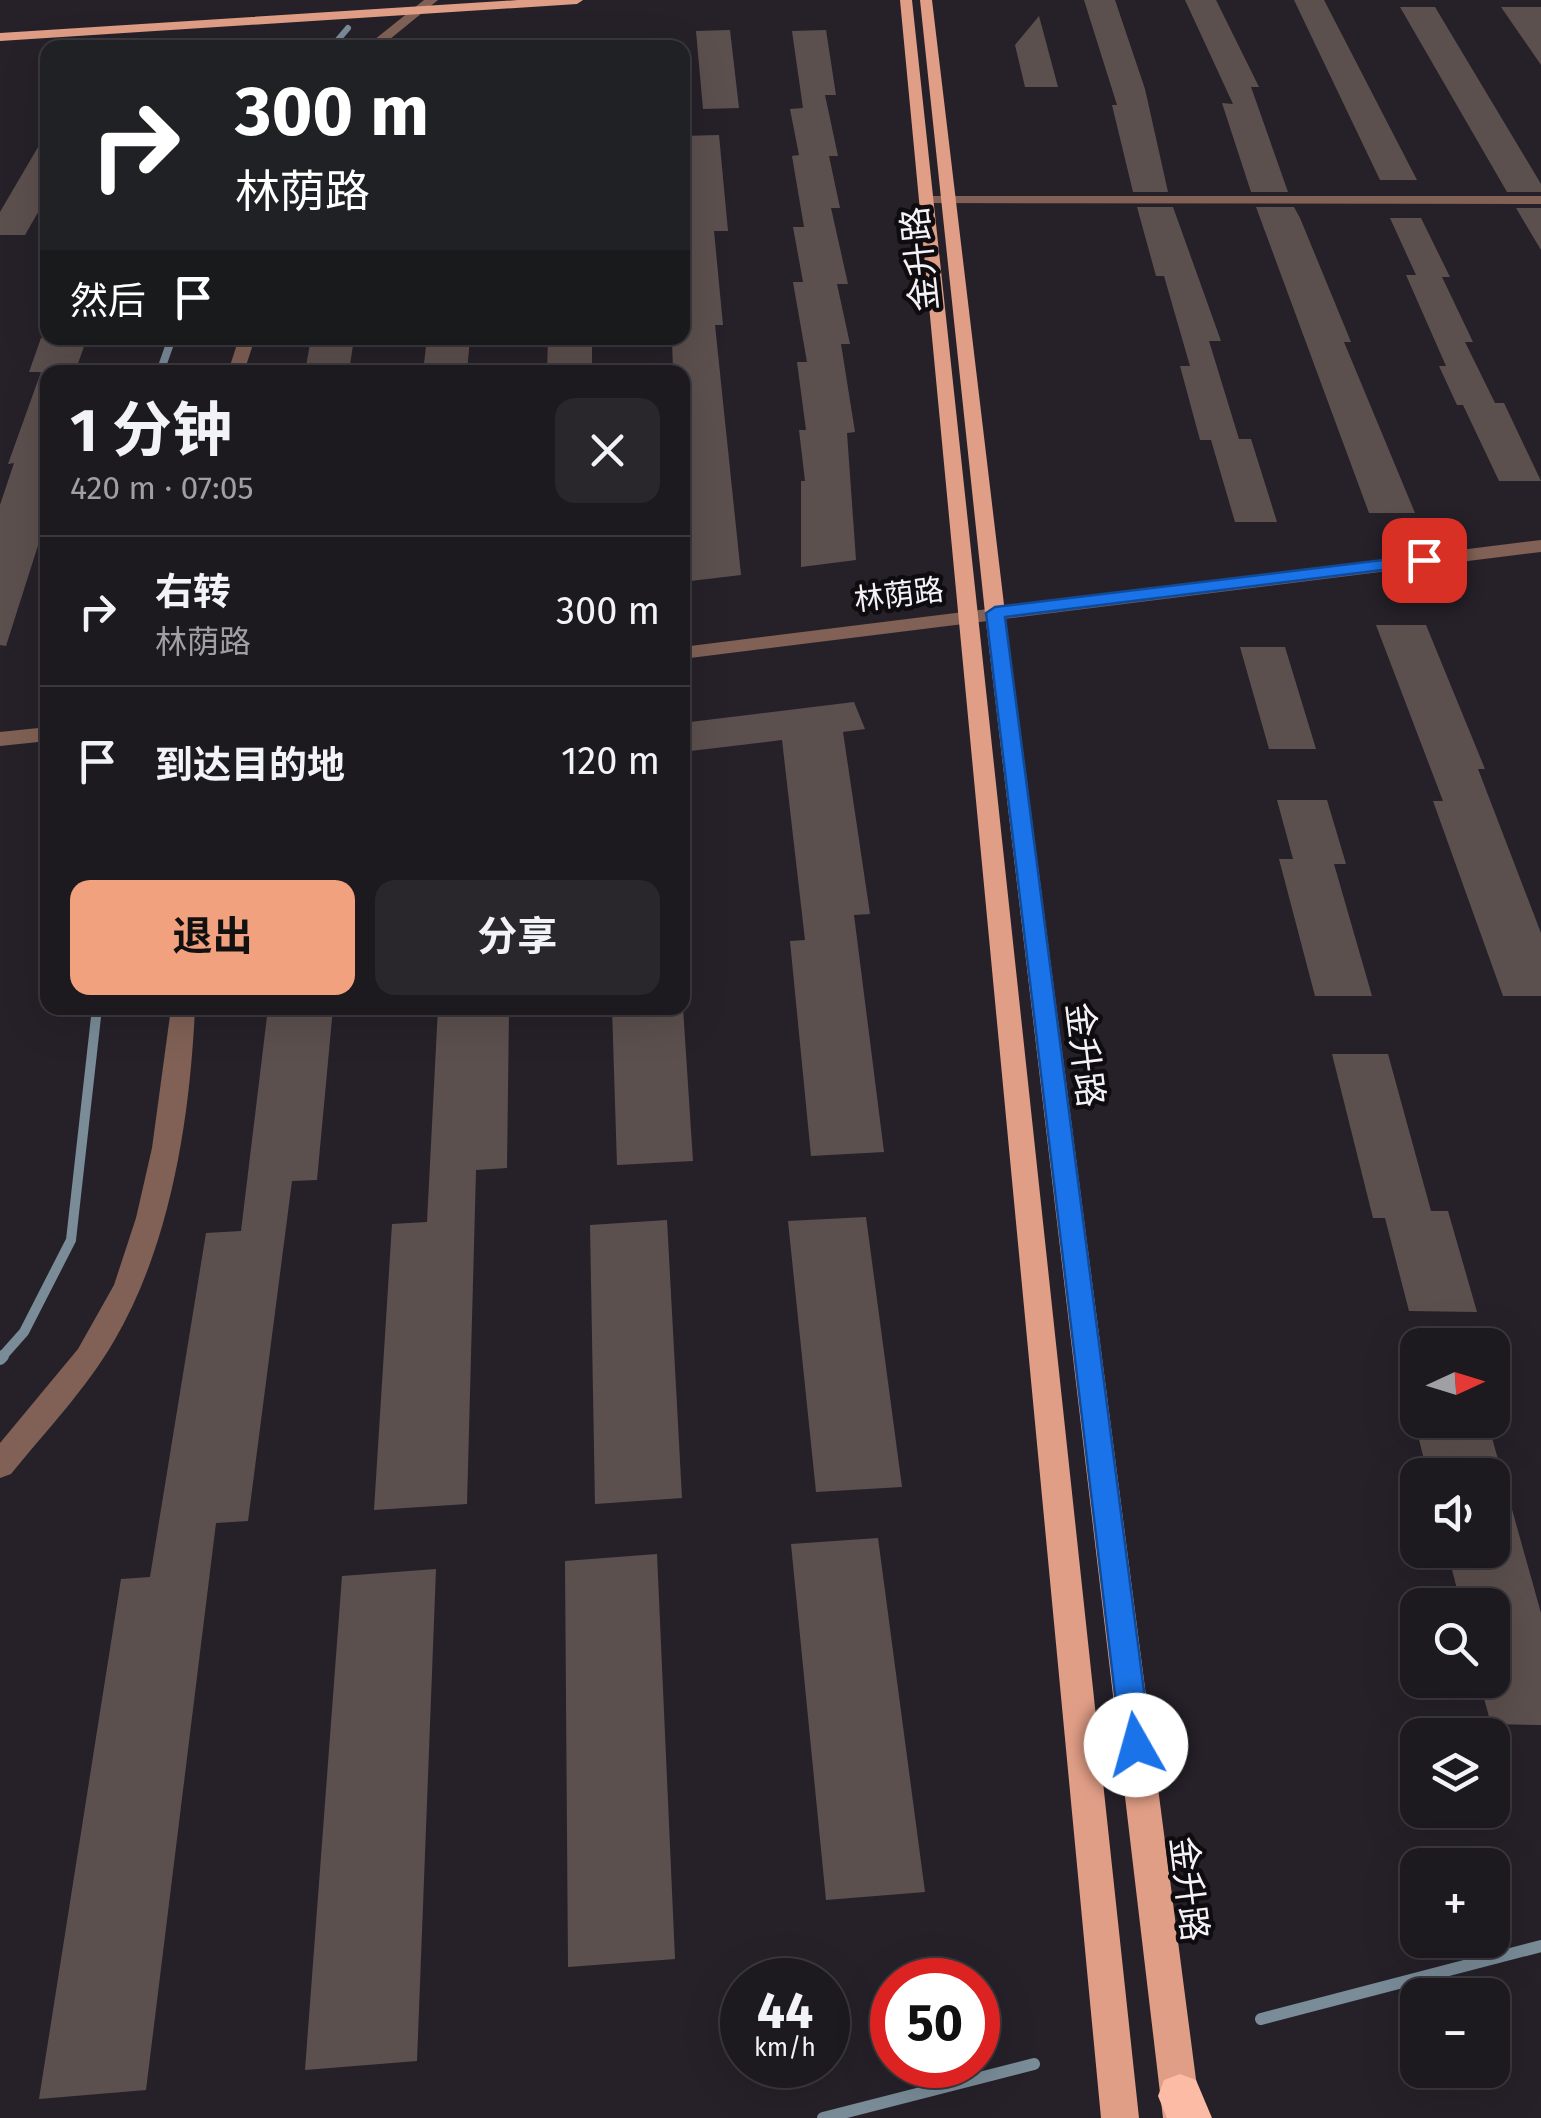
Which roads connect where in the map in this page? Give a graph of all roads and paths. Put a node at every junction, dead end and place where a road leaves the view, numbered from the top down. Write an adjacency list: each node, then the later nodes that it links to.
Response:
1 (432, 0): 4 (street)
2 (577, 0): 4 (main road)
3 (916, 4): 8 (main road, 金升路)
4 (421, 5): 5 (main road); 6 (main road); 7 (street)
5 (0, 26)
6 (0, 36)
7 (379, 40)
8 (937, 199): 9 (street); 11 (main road, 金升路); 12 (main road, 金升路)
9 (1541, 200)
10 (1541, 546): 11 (street, 林荫路)
11 (995, 613): 12 (street, 林荫路); 18 (main road, 金升路)
12 (968, 616): 13 (street, 林荫路); 19 (main road, 金升路)
13 (690, 652)
14 (40, 735): 15 (street)
15 (0, 740)
16 (182, 1015): 17 (street)
17 (0, 1464)
18 (1184, 2111)
19 (1120, 2118)

